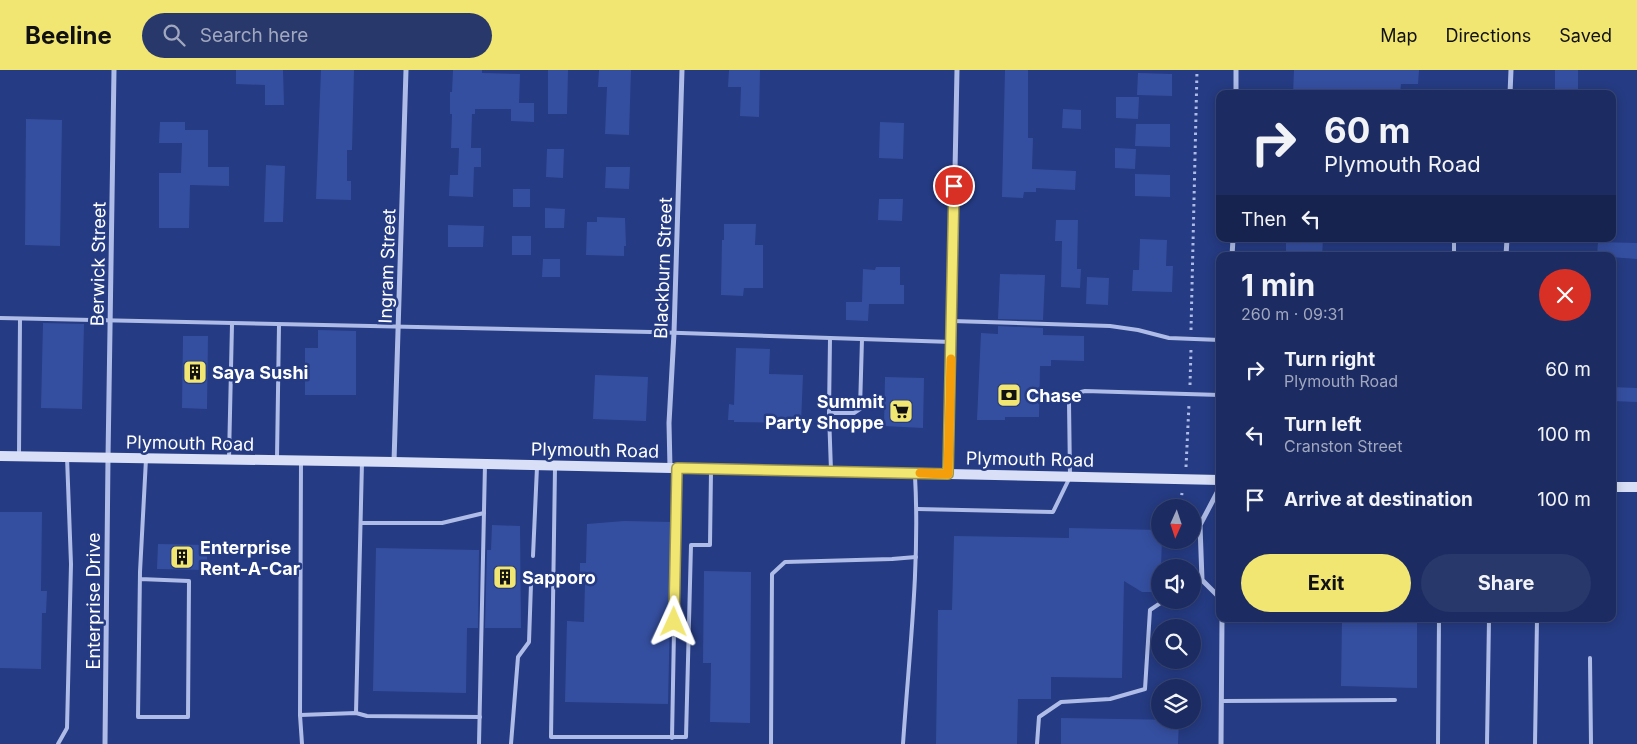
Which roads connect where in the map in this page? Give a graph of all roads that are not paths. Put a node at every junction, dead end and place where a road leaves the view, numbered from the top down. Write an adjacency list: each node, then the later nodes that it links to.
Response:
1 (114, 70): 12 (street, Berwick Street)
2 (406, 70): 15 (street, Ingram Street)
3 (682, 70): 16 (street, Blackburn Street)
4 (957, 70): 11 (street)
5 (1236, 70): 7 (street)
6 (1511, 70): 8 (street)
7 (1236, 90)
8 (1510, 90)
9 (0, 318): 10 (lane)
10 (20, 319): 12 (lane); 24 (lane)
11 (952, 321): 19 (lane); 20 (street)
12 (110, 322): 13 (lane); 26 (street, Berwick Street)
13 (232, 324): 14 (lane); 28 (lane)
14 (278, 325): 15 (lane); 29 (lane)
15 (398, 327): 16 (lane); 32 (street, Ingram Street)
16 (674, 333): 17 (lane); 36 (street, Blackburn Street)
17 (830, 338): 18 (lane); 22 (lane)
18 (862, 339): 20 (lane); 22 (lane)
19 (1216, 340)
20 (952, 342): 40 (street)
21 (1216, 395): 41 (lane)
22 (829, 412): 38 (lane)
23 (0, 456): 24 (main road, Plymouth Road)
24 (19, 456): 25 (main road, Plymouth Road)
25 (67, 458): 26 (main road, Plymouth Road); 67 (lane)
26 (108, 458): 27 (main road, Plymouth Road); 68 (street, Enterprise Drive)
27 (146, 459): 28 (main road, Plymouth Road); 51 (lane)
28 (229, 460): 29 (main road, Plymouth Road)
29 (277, 460): 30 (main road, Plymouth Road)
30 (301, 461): 31 (main road, Plymouth Road); 64 (lane)
31 (362, 462): 32 (main road, Plymouth Road); 48 (lane)
32 (394, 462): 33 (main road, Plymouth Road)
33 (485, 464): 34 (main road, Plymouth Road); 47 (lane)
34 (537, 465): 35 (main road, Plymouth Road); 49 (lane)
35 (555, 465): 36 (main road, Plymouth Road); 66 (lane)
36 (674, 468): 37 (main road, Plymouth Road); 66 (lane)
37 (711, 469): 38 (main road, Plymouth Road); 66 (lane)
38 (831, 471): 39 (main road, Plymouth Road)
39 (915, 473): 40 (main road, Plymouth Road); 46 (lane)
40 (948, 474): 41 (main road, Plymouth Road)
41 (1070, 476): 42 (main road, Plymouth Road); 46 (lane)
42 (1216, 480)
43 (1616, 487): 44 (main road)
44 (1637, 487)
45 (1216, 495): 52 (street)
46 (917, 509): 50 (lane)
47 (484, 513): 48 (lane); 65 (lane)
48 (361, 523): 63 (lane)
49 (532, 556)
50 (916, 557): 72 (lane); 73 (lane)
51 (140, 579): 51 (lane)
52 (1202, 580): 54 (street)
53 (531, 584): 71 (lane)
54 (1216, 594)
55 (1151, 609): 74 (lane)
56 (1222, 622): 62 (street)
57 (1439, 622): 76 (lane)
58 (1489, 622): 77 (lane)
59 (1537, 622): 78 (lane)
60 (1590, 658): 79 (lane)
61 (1395, 700): 62 (lane)
62 (1221, 701): 75 (street)
63 (356, 713): 64 (lane); 65 (lane)
64 (300, 715): 69 (lane)
65 (480, 717): 70 (lane)
66 (672, 738)
67 (58, 744)
68 (105, 744)
69 (302, 744)
70 (479, 744)
71 (511, 744)
72 (771, 744)
73 (903, 744)
74 (1037, 744)
75 (1221, 744)
76 (1438, 744)
77 (1488, 744)
78 (1535, 744)
79 (1591, 744)

